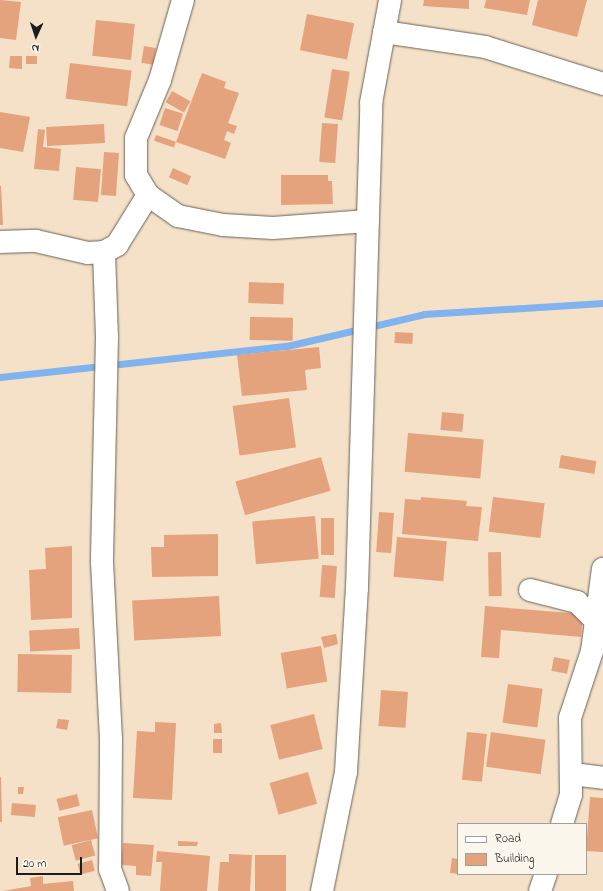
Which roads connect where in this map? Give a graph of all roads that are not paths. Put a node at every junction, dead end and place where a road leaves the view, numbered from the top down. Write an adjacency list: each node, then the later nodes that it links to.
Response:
1 (183, 0): 5 (street)
2 (390, 0): 3 (street)
3 (384, 32): 4 (street); 6 (street)
4 (603, 84)
5 (148, 195): 6 (street); 8 (street)
6 (368, 221): 17 (street)
7 (0, 242): 8 (street)
8 (104, 252): 16 (street)
9 (603, 569): 11 (street)
10 (530, 590): 11 (street)
11 (596, 621): 12 (street)
12 (572, 774): 13 (street); 14 (street)
13 (603, 778)
14 (562, 823)
15 (546, 875): 18 (street)
16 (118, 891)
17 (322, 891)
18 (540, 891)

